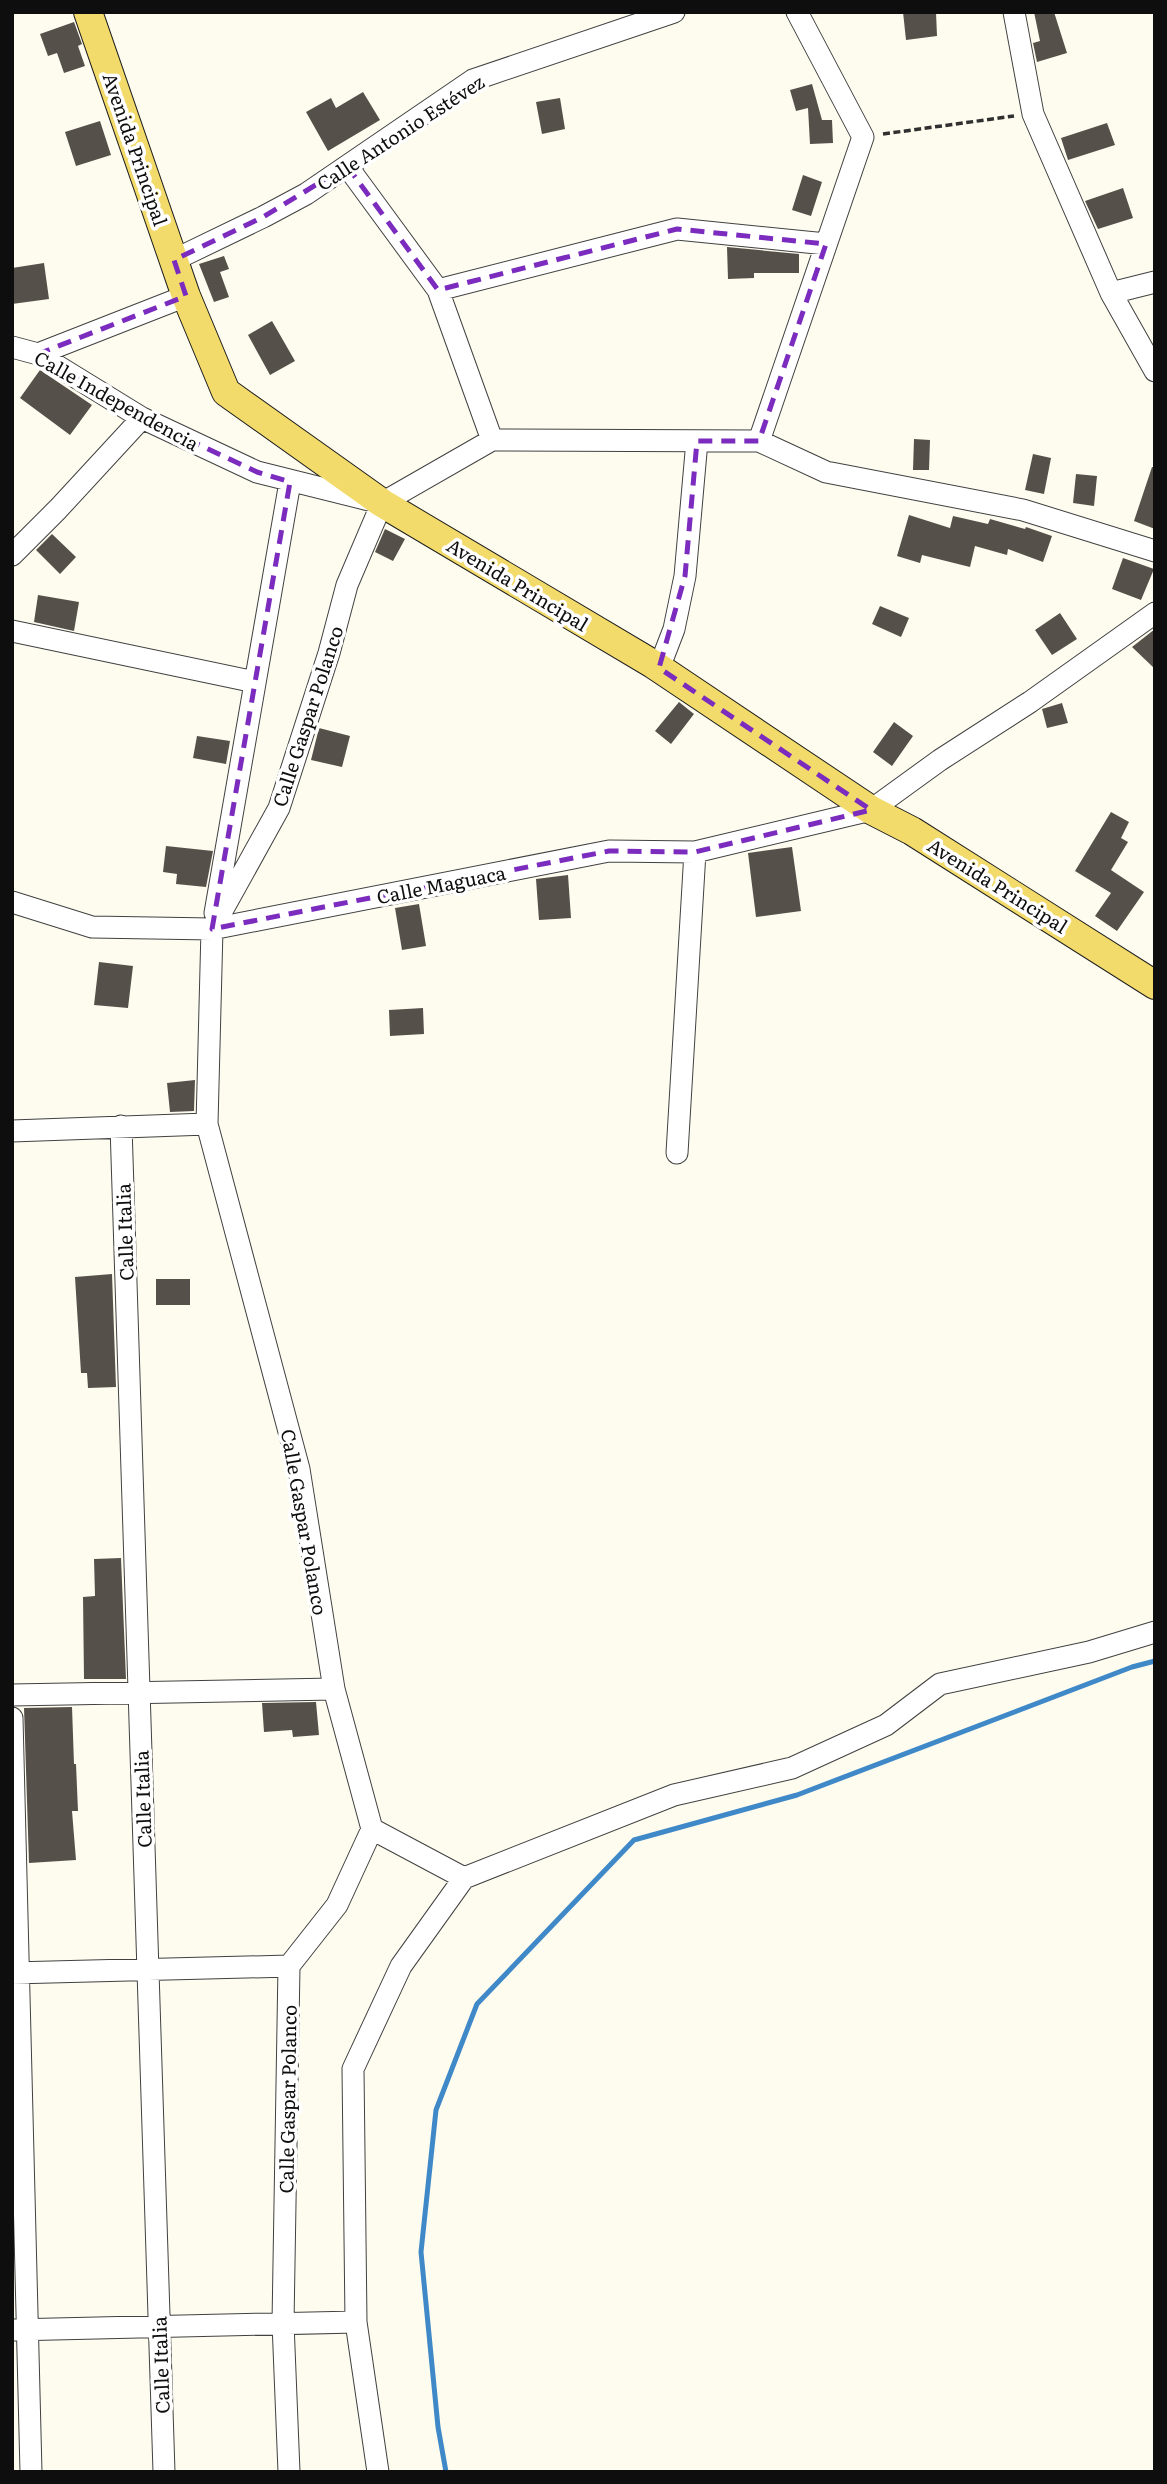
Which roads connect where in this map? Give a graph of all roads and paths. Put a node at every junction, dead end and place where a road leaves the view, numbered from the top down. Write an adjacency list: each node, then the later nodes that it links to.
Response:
1 (88, 12): 9 (main road, Avenida Principal)
2 (674, 12): 7 (street, Calle Antonio Estévez)
3 (797, 12): 6 (street)
4 (1014, 12): 5 (street)
5 (1033, 114): 6 (path); 12 (street)
6 (863, 137): 8 (street)
7 (347, 166): 9 (street, Calle Antonio Estévez); 11 (street)
8 (826, 244): 11 (street); 20 (street)
9 (174, 260): 13 (main road, Avenida Principal)
10 (1155, 282): 12 (street)
11 (438, 290): 18 (street)
12 (1111, 293): 16 (street)
13 (186, 296): 15 (street); 22 (main road, Avenida Principal)
14 (12, 347): 15 (street, Calle Independencia)
15 (38, 354): 17 (street, Calle Independencia)
16 (1155, 371)
17 (142, 418): 21 (street, Calle Independencia); 24 (street)
18 (492, 440): 19 (street); 22 (street)
19 (697, 441): 20 (street); 27 (street)
20 (759, 441): 23 (street)
21 (290, 482): 22 (street, Calle Independencia); 28 (street)
22 (382, 503): 27 (main road, Avenida Principal); 32 (street, Calle Gaspar Polanco)
23 (1155, 551)
24 (12, 555)
25 (1155, 613): 29 (street)
26 (12, 631): 28 (street)
27 (659, 668): 29 (main road, Avenida Principal)
28 (255, 682): 32 (street)
29 (870, 810): 30 (street, Calle Maguaca); 33 (main road, Avenida Principal)
30 (695, 852): 32 (street, Calle Maguaca); 37 (street)
31 (12, 902): 32 (street, Calle Maguaca)
32 (212, 929): 34 (street, Calle Gaspar Polanco)
33 (1155, 985)
34 (207, 1124): 35 (street); 39 (street, Calle Gaspar Polanco)
35 (121, 1126): 36 (street); 40 (street, Calle Italia)
36 (12, 1131)
37 (677, 1153)
38 (1155, 1632): 44 (street)
39 (334, 1689): 40 (street); 43 (street, Calle Gaspar Polanco)
40 (139, 1693): 41 (street); 46 (street, Calle Italia)
41 (12, 1695)
42 (12, 1718): 47 (street)
43 (372, 1829): 44 (street); 45 (street)
44 (464, 1878): 48 (street)
45 (289, 1966): 46 (street); 49 (street, Calle Gaspar Polanco)
46 (148, 1969): 47 (street); 50 (street, Calle Italia)
47 (15, 1973): 51 (street)
48 (356, 2322): 49 (street); 55 (street)
49 (283, 2323): 50 (street); 54 (street, Calle Gaspar Polanco)
50 (159, 2326): 51 (street); 53 (street, Calle Italia)
51 (20, 2330): 52 (street)
52 (31, 2472)
53 (164, 2472)
54 (289, 2472)
55 (379, 2472)

